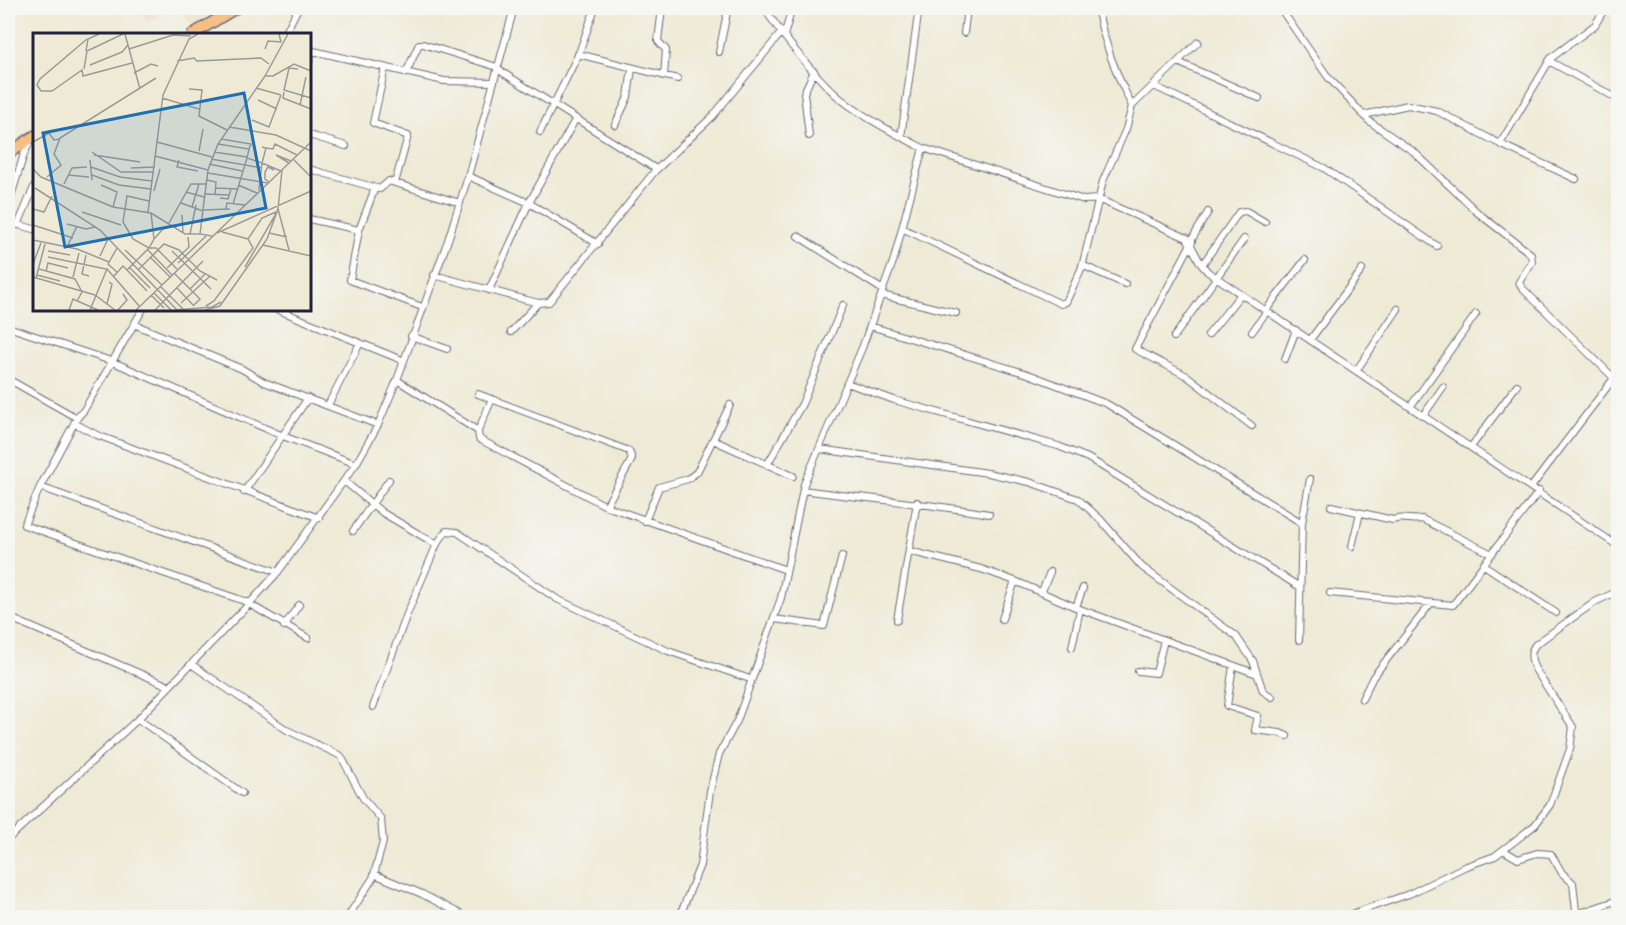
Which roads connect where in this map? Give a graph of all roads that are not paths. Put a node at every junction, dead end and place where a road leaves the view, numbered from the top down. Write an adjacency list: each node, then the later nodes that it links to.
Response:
1 (236, 8): 14 (main road)
2 (298, 8): 15 (street)
3 (514, 8): 25 (street)
4 (595, 8): 21 (street)
5 (662, 8): 29 (street)
6 (728, 8): 20 (street)
7 (764, 8): 17 (street)
8 (792, 8): 17 (street)
9 (919, 8): 43 (street)
10 (967, 8): 16 (street)
11 (1097, 8): 36 (street)
12 (1280, 8): 37 (street)
13 (1605, 8): 22 (street)
14 (196, 33)
15 (286, 33)
16 (964, 33)
17 (783, 35): 27 (street); 51 (street)
18 (1198, 42): 23 (street)
19 (311, 51): 24 (street)
20 (719, 52)
21 (578, 54): 26 (street); 35 (street)
22 (1549, 61): 34 (street); 46 (street)
23 (1178, 62): 32 (street); 33 (street)
24 (385, 68): 28 (street); 54 (street)
25 (497, 68): 28 (street); 31 (street); 35 (street)
26 (632, 68): 29 (street); 39 (street)
27 (814, 71): 42 (street); 43 (street)
28 (406, 73): 31 (street)
29 (664, 76): 30 (street)
30 (678, 79)
31 (494, 82): 52 (street)
32 (1154, 86): 36 (street); 73 (street)
33 (1258, 98)
34 (1618, 99)
35 (553, 106): 38 (street); 40 (street)
36 (1132, 106): 57 (street)
37 (1364, 115): 46 (street); 110 (street)
38 (575, 120): 51 (street); 59 (street)
39 (615, 125)
40 (540, 132)
41 (310, 135): 47 (street)
42 (809, 136)
43 (901, 137): 48 (street)
44 (33, 138): 49 (main road)
45 (33, 139): 60 (street)
46 (1500, 144): 53 (street)
47 (346, 146)
48 (923, 148): 57 (street); 66 (street)
49 (8, 154)
50 (310, 169): 55 (street)
51 (656, 170): 72 (street)
52 (468, 176): 58 (street); 59 (street)
53 (1575, 179)
54 (395, 183): 55 (street); 58 (street)
55 (375, 188): 68 (street)
56 (33, 189): 65 (street)
57 (1098, 199): 71 (street); 75 (street)
58 (460, 202): 78 (street)
59 (529, 203): 72 (street); 81 (street)
60 (8, 206)
61 (1208, 212): 71 (street)
62 (310, 219): 68 (street)
63 (8, 222): 65 (street)
64 (1265, 222): 76 (street)
65 (18, 225): 67 (street)
66 (902, 228): 75 (street); 82 (street)
67 (33, 230)
68 (359, 230): 86 (street)
69 (798, 236): 82 (street)
70 (1244, 239): 79 (street)
71 (1191, 242): 76 (street); 124 (street)
72 (598, 244): 84 (street)
73 (1437, 246)
74 (1305, 260): 90 (street)
75 (1082, 265): 80 (street)
76 (1202, 265): 79 (street)
77 (1362, 270): 102 (street)
78 (434, 275): 81 (street); 86 (street)
79 (1217, 277): 83 (street); 101 (street)
80 (1125, 284)
81 (489, 290): 84 (street)
82 (882, 292): 91 (street); 94 (street)
83 (1241, 294): 90 (street); 99 (street)
84 (538, 303): 97 (street)
85 (843, 305): 131 (street)
86 (422, 308): 100 (street)
87 (1398, 309): 108 (street)
88 (143, 310): 93 (street)
89 (278, 310): 103 (street)
90 (1267, 311): 96 (street); 98 (street)
91 (956, 313)
92 (1476, 314): 120 (street)
93 (136, 325): 107 (street); 116 (street)
94 (870, 326): 112 (street); 149 (street)
95 (8, 327): 107 (street)
96 (1296, 330): 102 (street); 105 (street)
97 (511, 332)
98 (1252, 332)
99 (1208, 335)
100 (411, 336): 104 (street); 106 (street)
101 (1174, 337)
102 (1310, 340): 108 (street)
103 (360, 343): 106 (street); 118 (street)
104 (447, 349)
105 (1285, 359)
106 (402, 360): 111 (street)
107 (111, 361): 122 (street); 126 (street)
108 (1356, 370): 120 (street)
109 (8, 379): 122 (street)
110 (1616, 380): 136 (street)
111 (397, 381): 123 (street); 125 (street)
112 (847, 383): 129 (street); 162 (street)
113 (1517, 385): 128 (street)
114 (1443, 387): 121 (street)
115 (478, 394): 117 (street)
116 (308, 398): 118 (street); 126 (street)
117 (492, 399): 125 (street); 143 (street)
118 (328, 405): 123 (street)
119 (730, 405): 127 (street)
120 (1410, 407): 121 (street)
121 (1422, 416): 128 (street)
122 (75, 421): 137 (street); 140 (street)
123 (378, 425): 130 (street)
124 (1252, 426)
125 (478, 431): 143 (street)
126 (283, 436): 130 (street); 140 (street)
127 (713, 440): 131 (street); 148 (street)
128 (1471, 447): 136 (street)
129 (819, 449): 138 (street); 184 (street)
130 (356, 464): 134 (street)
131 (767, 465): 132 (street)
132 (793, 476)
133 (1310, 479): 149 (street)
134 (344, 480): 142 (street); 147 (street)
135 (389, 480): 142 (street)
136 (1532, 486): 139 (street)
137 (40, 487): 159 (street); 167 (street)
138 (803, 490): 141 (street); 158 (street)
139 (1539, 491): 153 (street); 155 (street)
140 (244, 492): 147 (street)
141 (917, 502): 146 (street); 154 (street)
142 (372, 504): 150 (street); 151 (street)
143 (606, 506): 148 (street)
144 (1330, 506): 145 (street)
145 (1360, 513): 152 (street); 155 (street)
146 (989, 514)
147 (319, 518): 159 (street)
148 (645, 521): 158 (street)
149 (1302, 523): 162 (street)
150 (353, 531)
151 (437, 544): 185 (street); 189 (street)
152 (1352, 546)
153 (1618, 546)
154 (909, 551): 161 (street); 175 (street)
155 (1492, 554): 157 (street)
156 (842, 556): 173 (street)
157 (1484, 565): 168 (street); 171 (street)
158 (786, 570): 173 (street)
159 (278, 572): 167 (street)
160 (1050, 572): 164 (street)
161 (1015, 581): 164 (street); 174 (street)
162 (1300, 587): 179 (street)
163 (1083, 588): 170 (street)
164 (1042, 591): 170 (street)
165 (1618, 591): 194 (street)
166 (1330, 593): 168 (street)
167 (250, 603): 176 (street); 181 (street)
168 (1431, 603): 188 (street)
169 (299, 605): 176 (street)
170 (1078, 608): 178 (street); 180 (street)
171 (1556, 613)
172 (8, 617): 186 (street)
173 (774, 619): 185 (street)
174 (1002, 619)
175 (897, 620)
176 (284, 626): 177 (street)
177 (308, 638)
178 (1164, 640): 182 (street); 183 (street)
179 (1299, 640)
180 (1072, 647)
181 (191, 664): 186 (street); 195 (street)
182 (1233, 666): 184 (street); 191 (street)
183 (1138, 671)
184 (1257, 674): 187 (street)
185 (750, 679): 199 (street)
186 (169, 686): 190 (street)
187 (1272, 697)
188 (1362, 699)
189 (373, 707)
190 (138, 719): 192 (street); 193 (street)
191 (1287, 736)
192 (242, 793)
193 (8, 839)
194 (1503, 850): 196 (street); 200 (street)
195 (374, 874): 197 (street); 198 (street)
196 (1618, 900)
197 (346, 918)
198 (468, 918)
199 (679, 918)
200 (1340, 918)

